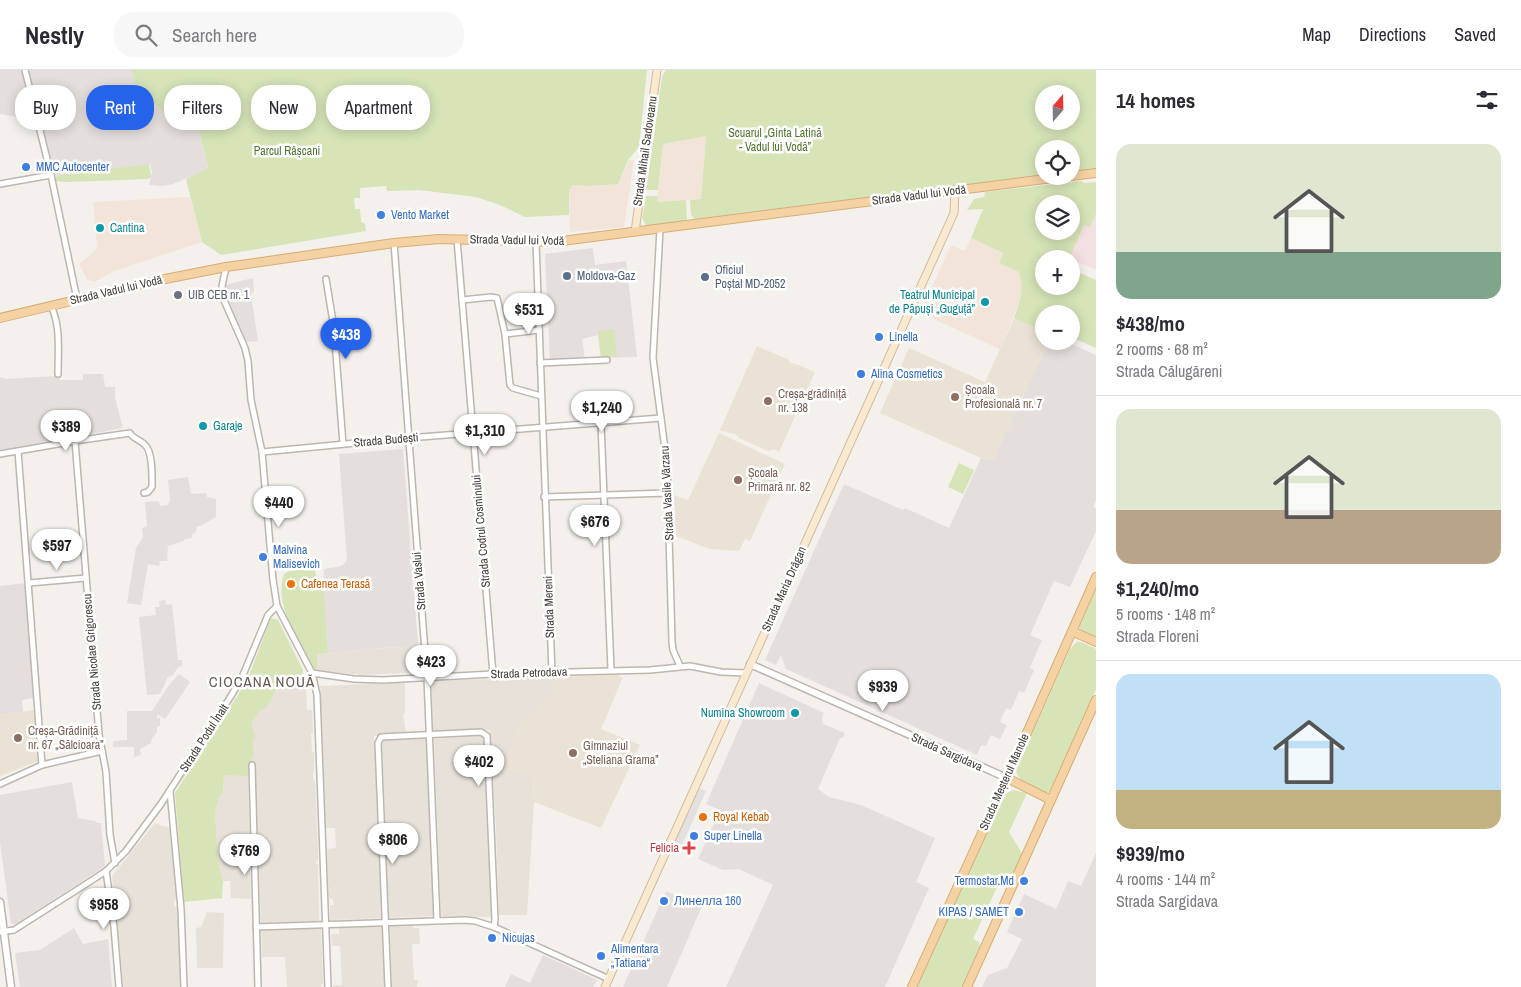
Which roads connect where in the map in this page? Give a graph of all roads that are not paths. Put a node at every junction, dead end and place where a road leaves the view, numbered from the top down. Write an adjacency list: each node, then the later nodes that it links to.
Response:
1 (25, 70): 4 (street)
2 (656, 70): 10 (main road, Strada Mihail Sadoveanu)
3 (1096, 173): 5 (main road)
4 (51, 175): 7 (street); 16 (street)
5 (1080, 175)
6 (1035, 180): 8 (main road, Strada Vadul lui Vodă)
7 (0, 184)
8 (956, 190): 9 (main road, Strada Vadul lui Vodă); 46 (main road, Strada Maria Drăgan)
9 (660, 229): 10 (main road, Strada Vadul lui Vodă); 26 (street, Strada Vasile Vărzaru)
10 (635, 232): 12 (main road, Strada Vadul lui Vodă)
11 (457, 239): 12 (main road, Strada Vadul lui Vodă); 13 (main road, Strada Vadul lui Vodă); 17 (street, Strada Codrul Cosminului)
12 (536, 242): 20 (street, Strada Mereni)
13 (394, 243): 14 (main road, Strada Vadul lui Vodă); 30 (street, Strada Vaslui)
14 (226, 267): 16 (main road, Strada Vadul lui Vodă); 34 (street)
15 (326, 279): 32 (street)
16 (77, 299): 18 (main road, Strada Vadul lui Vodă)
17 (462, 300): 21 (street); 29 (street, Strada Codrul Cosminului)
18 (51, 306): 19 (main road, Strada Vadul lui Vodă); 24 (street)
19 (0, 318)
20 (539, 330): 21 (street); 23 (street, Strada Mereni)
21 (505, 334): 25 (street)
22 (607, 360): 23 (street)
23 (540, 363): 25 (street, Strada Mereni)
24 (58, 374)
25 (541, 396): 28 (street, Strada Mereni)
26 (660, 418): 27 (street, Strada Budești); 36 (street, Strada Vasile Vărzaru)
27 (601, 423): 28 (street, Strada Budești); 38 (street)
28 (542, 427): 29 (street, Strada Budești); 39 (street, Strada Mereni)
29 (473, 433): 30 (street, Strada Budești); 52 (street, Strada Codrul Cosminului)
30 (408, 438): 32 (street, Strada Budești); 53 (street, Strada Vaslui)
31 (75, 440): 33 (street); 37 (street); 41 (street, Strada Nicolae Grigorescu)
32 (343, 444): 34 (street, Strada Budești)
33 (18, 451): 35 (street); 42 (street)
34 (262, 452): 43 (street)
35 (0, 454)
36 (668, 493): 38 (street); 47 (street, Strada Vasile Vărzaru)
37 (144, 494)
38 (603, 496): 39 (street); 48 (street)
39 (544, 497): 50 (street, Strada Mereni)
40 (1096, 577): 44 (main road, Strada Meșterul Manole)
41 (86, 578): 42 (street); 56 (street, Strada Nicolae Grigorescu)
42 (29, 582): 57 (street)
43 (278, 606): 49 (street); 61 (street, Strada Podul Înalt)
44 (1072, 631): 45 (main road); 59 (main road, Strada Meșterul Manole)
45 (1096, 642)
46 (750, 664): 51 (main road, Strada Maria Drăgan); 59 (street, Strada Sargidava)
47 (680, 666): 48 (street, Strada Petrodava); 51 (street, Strada Petrodava)
48 (611, 670): 50 (street, Strada Petrodava)
49 (312, 673): 53 (street, Strada Petrodava); 68 (street)
50 (552, 673): 52 (street, Strada Petrodava)
51 (746, 673): 72 (main road, Strada Maria Drăgan)
52 (493, 674): 53 (street, Strada Petrodava)
53 (427, 678): 55 (street, Strada Vaslui)
54 (1096, 700): 62 (main road)
55 (431, 735): 66 (street, Strada Vaslui); 67 (street); 70 (street)
56 (102, 751): 57 (street); 63 (street, Strada Nicolae Grigorescu)
57 (42, 765): 60 (street)
58 (252, 765): 69 (street)
59 (1007, 778): 62 (main road); 80 (main road, Strada Meșterul Manole)
60 (0, 784)
61 (170, 791): 63 (street, Strada Podul Înalt); 75 (street)
62 (1051, 800): 81 (main road)
63 (115, 863): 64 (street, Strada Podul Înalt)
64 (106, 871): 71 (street, Strada Podul Înalt); 74 (street)
65 (0, 902): 71 (street)
66 (437, 920): 67 (street); 70 (street)
67 (386, 922): 68 (street); 78 (street)
68 (325, 924): 69 (street); 77 (street)
69 (256, 927): 76 (street)
70 (494, 927): 72 (street)
71 (2, 932): 73 (street)
72 (609, 979): 79 (main road, Strada Maria Drăgan)
73 (11, 987)
74 (119, 987)
75 (184, 987)
76 (258, 987)
77 (328, 987)
78 (388, 987)
79 (605, 987)
80 (912, 987)
81 (967, 987)

